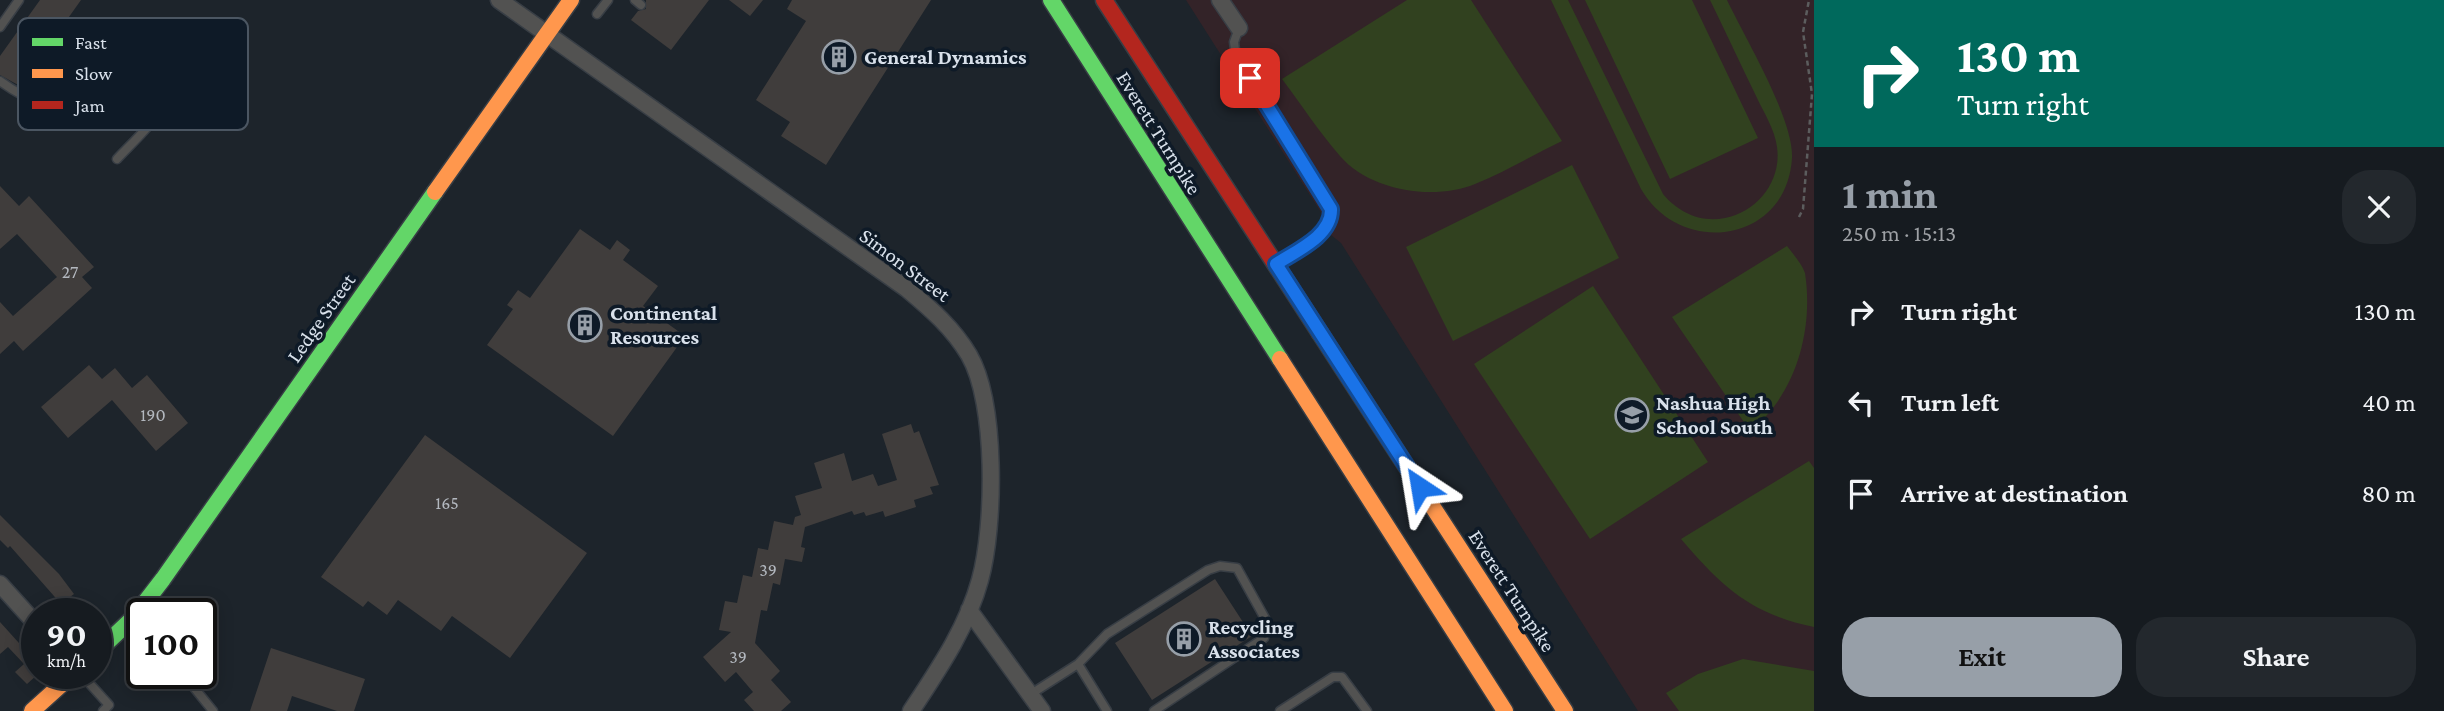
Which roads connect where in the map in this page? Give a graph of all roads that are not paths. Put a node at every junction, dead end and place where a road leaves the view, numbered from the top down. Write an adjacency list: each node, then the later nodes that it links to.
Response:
1 (19, 0): 9 (lane)
2 (499, 0): 12 (street, Simon Street)
3 (571, 0): 12 (main road, Ledge Street)
4 (608, 0): 8 (lane)
5 (1051, 0): 18 (main road, Everett Turnpike)
6 (1104, 0): 17 (main road, Everett Turnpike)
7 (1220, 0): 10 (street)
8 (597, 14)
9 (0, 27)
10 (1239, 28): 17 (lane)
11 (1053, 33): 18 (main road)
12 (547, 34): 20 (main road, Ledge Street); 22 (street, Simon Street)
13 (0, 81): 14 (lane)
14 (18, 92)
15 (143, 130): 16 (lane)
16 (117, 159)
17 (1276, 264): 38 (main road, Everett Turnpike)
18 (1241, 301): 37 (main road, Everett Turnpike)
19 (0, 584): 21 (street)
20 (154, 598)
21 (21, 607)
22 (969, 610): 27 (street); 31 (street, Simon Street)
23 (1078, 664): 27 (lane); 33 (lane); 34 (lane)
24 (57, 689): 28 (main road)
25 (95, 689): 29 (lane)
26 (195, 689): 30 (lane)
27 (1031, 694): 32 (street)
28 (32, 711)
29 (103, 711)
30 (213, 711)
31 (911, 711)
32 (1042, 711)
33 (1107, 711)
34 (1154, 711)
35 (1280, 711): 36 (lane)
36 (1367, 711)
37 (1505, 711)
38 (1565, 711)

